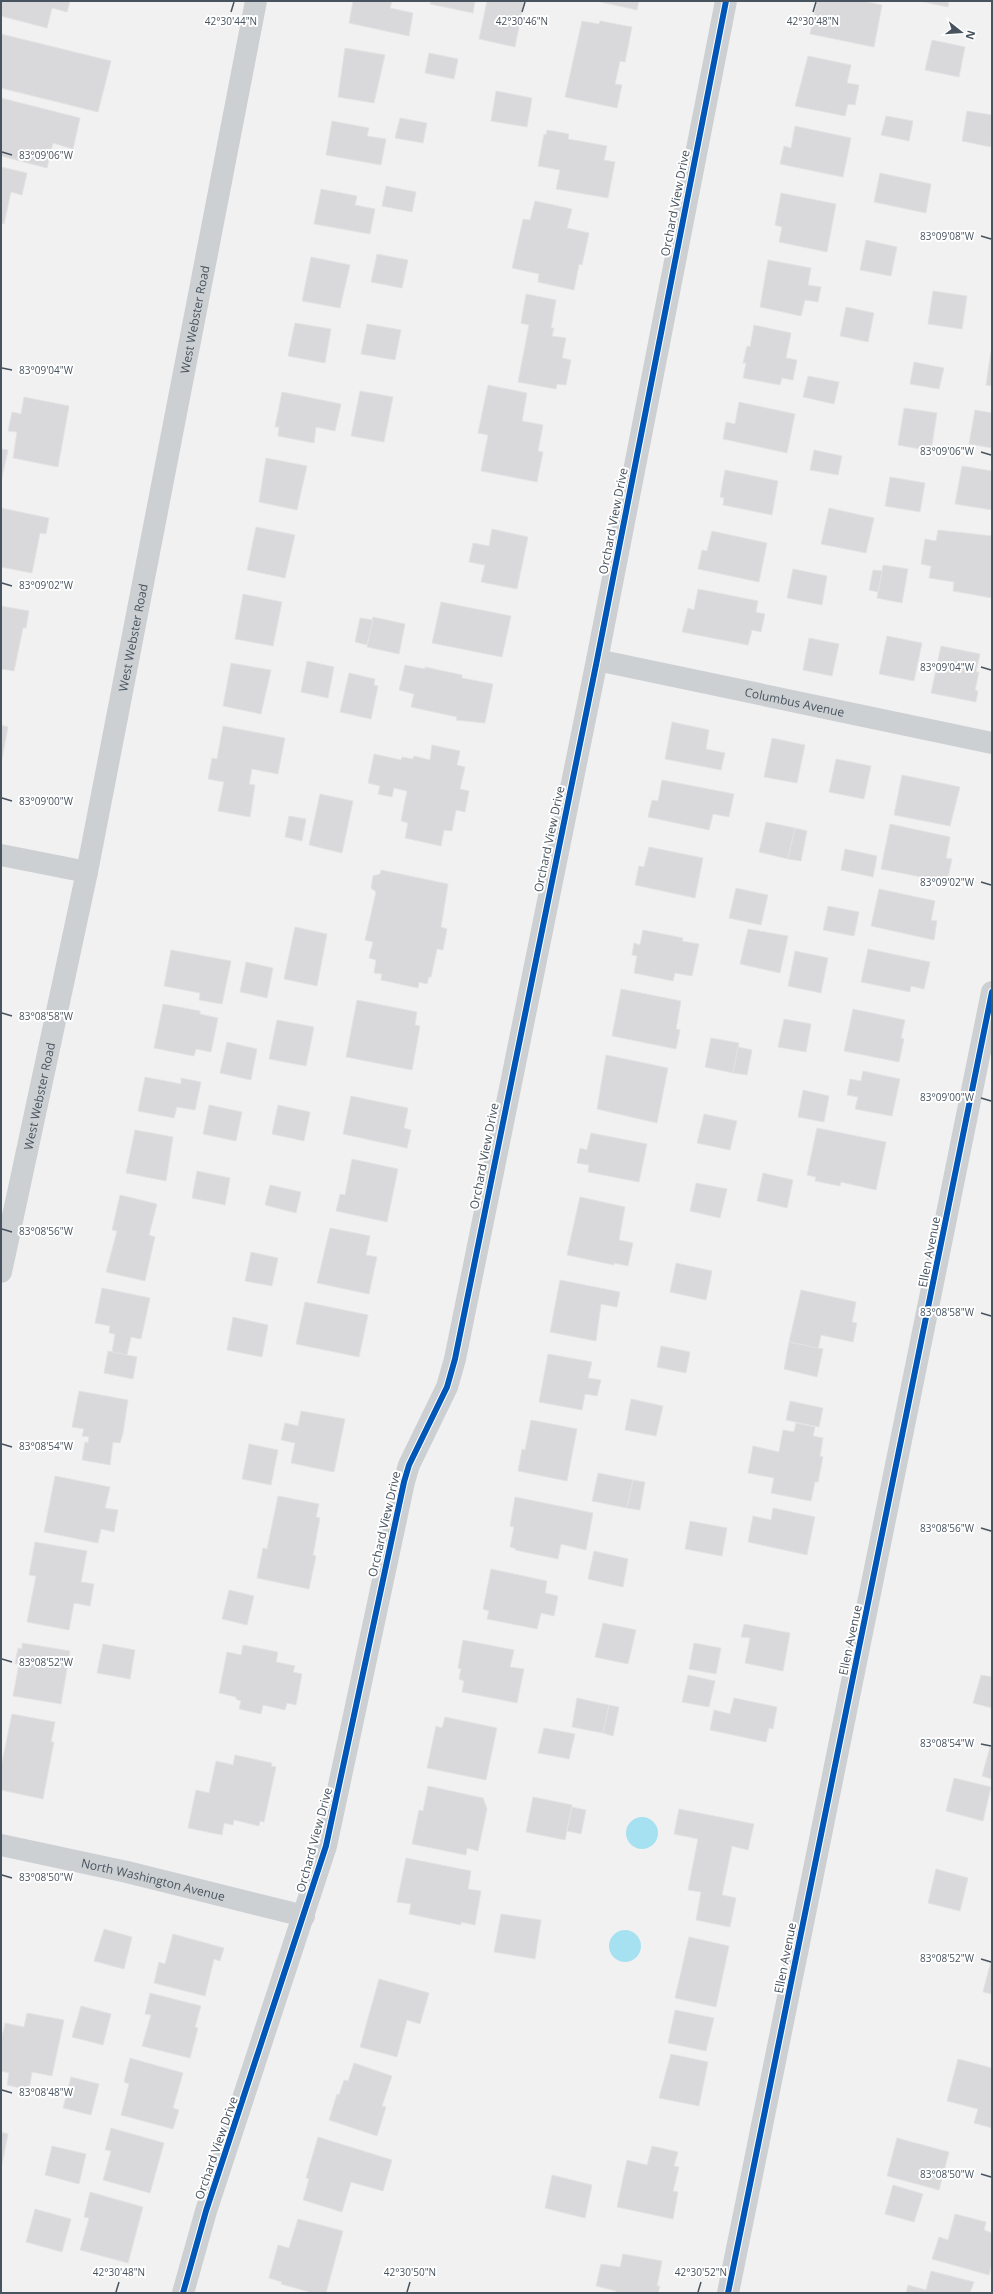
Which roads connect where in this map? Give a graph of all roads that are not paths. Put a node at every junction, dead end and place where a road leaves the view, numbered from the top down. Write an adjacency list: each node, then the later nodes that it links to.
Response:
1 (256, 1): 6 (street, West Webster Road)
2 (726, 1): 3 (street, Orchard View Drive)
3 (597, 660): 4 (street, Columbus Avenue); 10 (street, Orchard View Drive)
4 (992, 743)
5 (1, 855): 6 (street)
6 (87, 872): 8 (street, West Webster Road)
7 (992, 992): 12 (street, Ellen Avenue)
8 (1, 1272)
9 (1, 1845): 10 (street, North Washington Avenue)
10 (304, 1916): 11 (street, Orchard View Drive)
11 (183, 2293)
12 (728, 2293)

